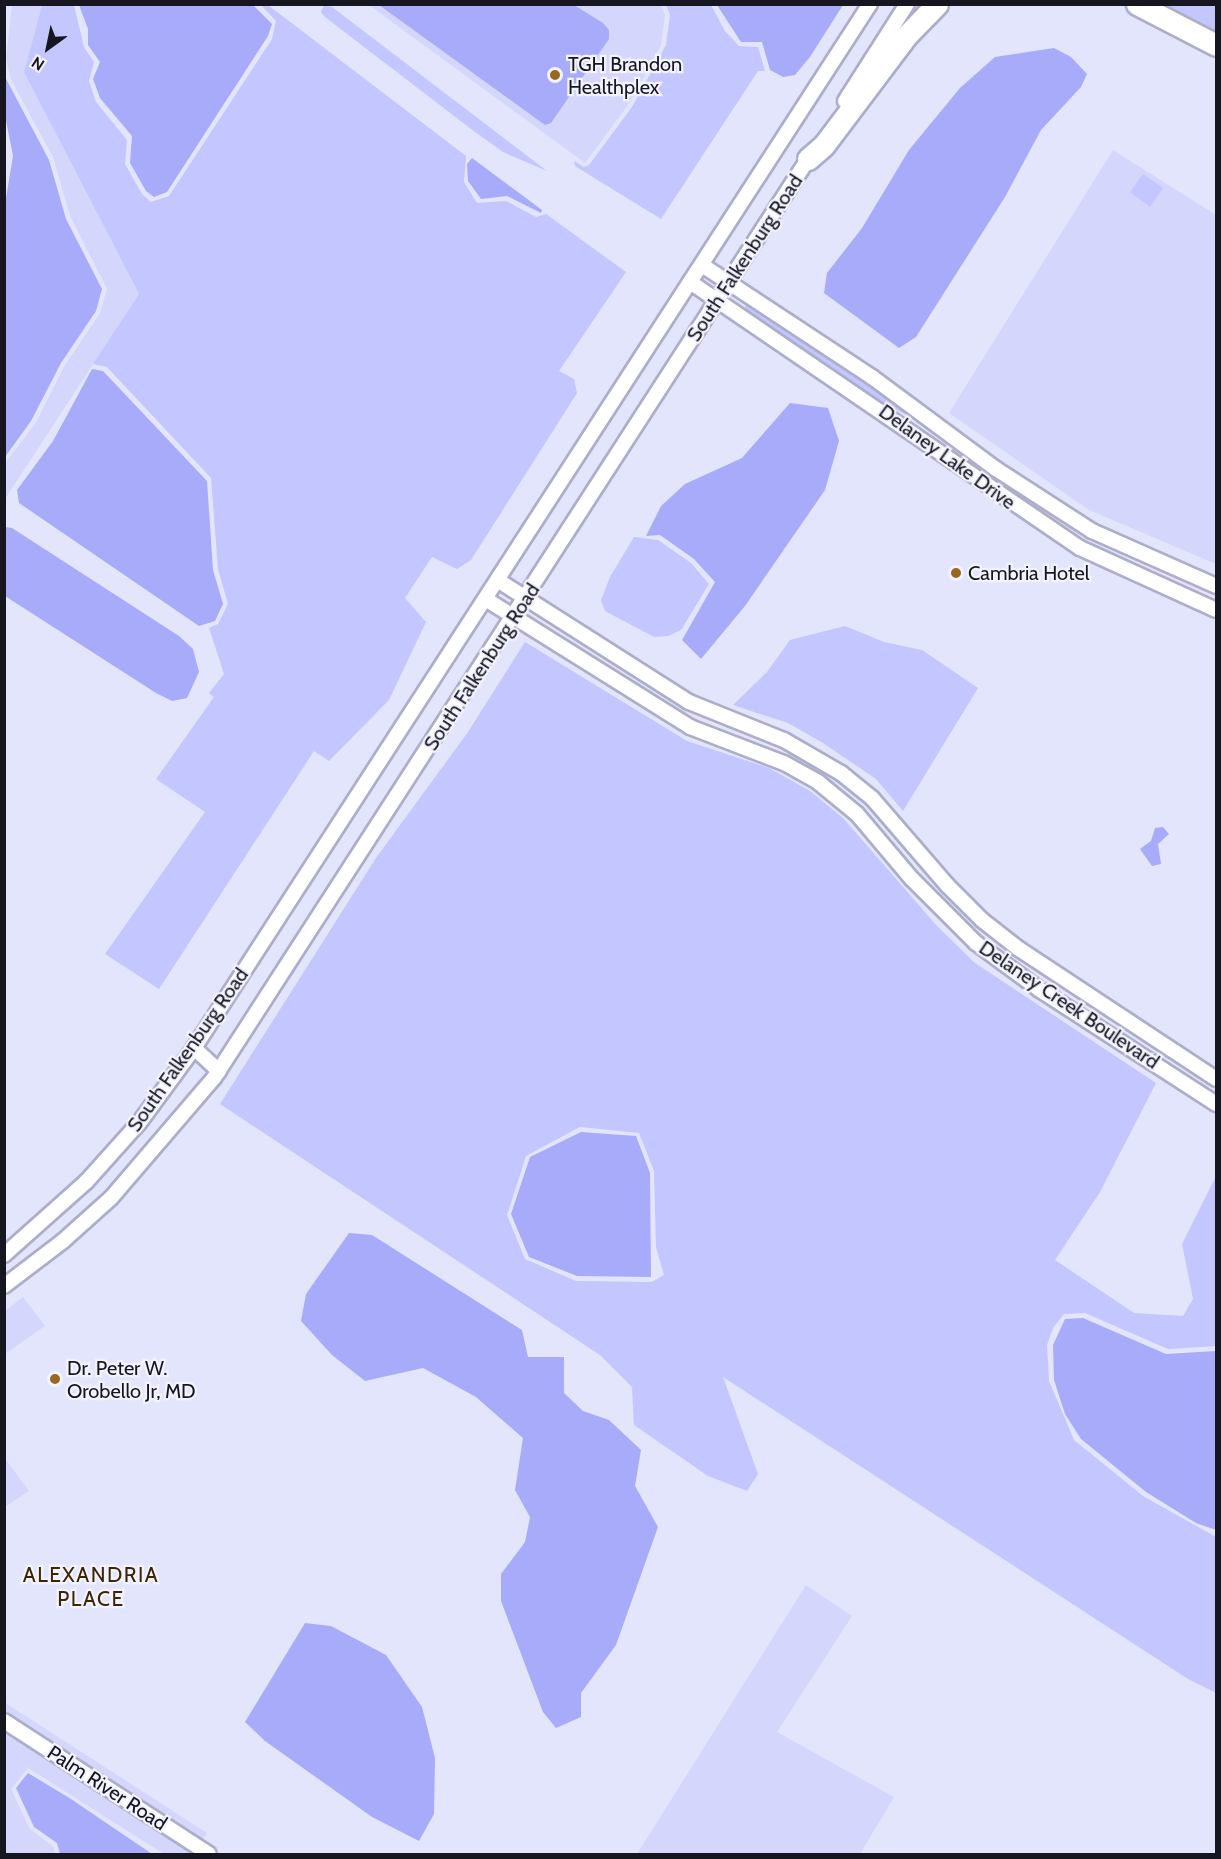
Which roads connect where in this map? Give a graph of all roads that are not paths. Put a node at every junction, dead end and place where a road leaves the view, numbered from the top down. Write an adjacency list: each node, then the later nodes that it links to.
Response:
1 (870, 4): 7 (street, South Falkenburg Road)
2 (907, 4): 6 (street, South Falkenburg Road)
3 (937, 4): 6 (highway)
4 (1137, 4): 5 (highway)
5 (1216, 45)
6 (808, 159): 9 (street, South Falkenburg Road)
7 (702, 265): 8 (street, South Falkenburg Road); 9 (street, Delaney Lake Drive)
8 (690, 282): 10 (street, Delaney Lake Drive); 11 (street, South Falkenburg Road)
9 (729, 283): 10 (street, South Falkenburg Road); 12 (street, Delaney Lake Drive)
10 (718, 300): 13 (street, South Falkenburg Road); 15 (street, Delaney Lake Drive)
11 (499, 581): 13 (street, Delaney Creek Boulevard); 14 (street, South Falkenburg Road)
12 (1216, 586)
13 (525, 599): 16 (street, South Falkenburg Road); 19 (street, Delaney Creek Boulevard)
14 (483, 605): 16 (street, Delaney Creek Boulevard); 17 (street, South Falkenburg Road)
15 (1216, 610)
16 (513, 618): 18 (street, South Falkenburg Road); 20 (street, Delaney Creek Boulevard)
17 (194, 1048): 18 (street); 21 (street, South Falkenburg Road)
18 (217, 1075): 22 (street, South Falkenburg Road)
19 (1216, 1079)
20 (1216, 1104)
21 (10, 1251): 22 (street)
22 (32, 1266): 23 (street, South Falkenburg Road)
23 (4, 1286)
24 (4, 1721): 25 (street, Palm River Road)
25 (209, 1854)

